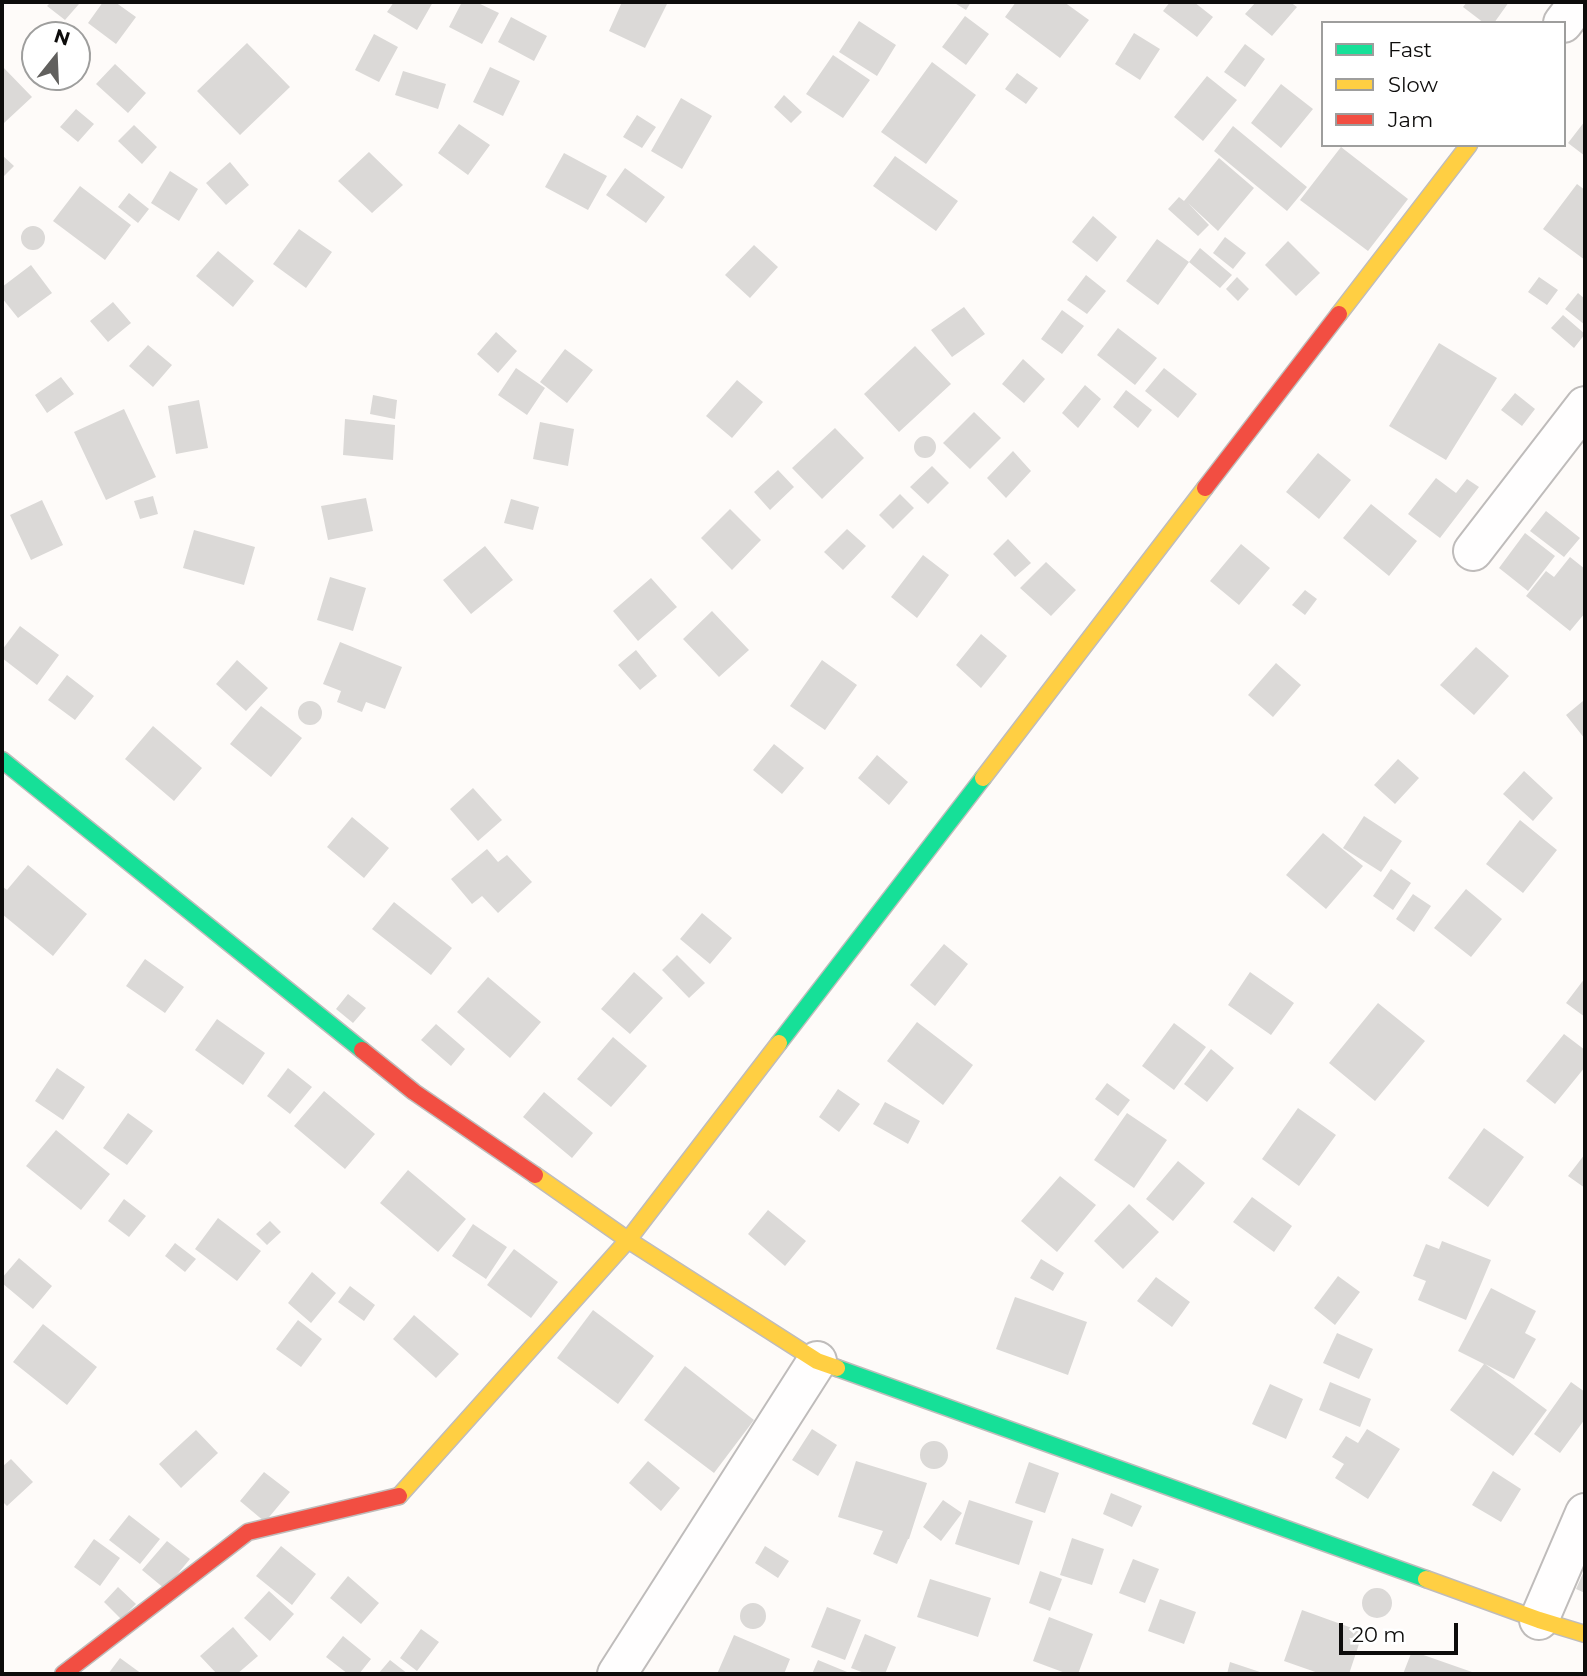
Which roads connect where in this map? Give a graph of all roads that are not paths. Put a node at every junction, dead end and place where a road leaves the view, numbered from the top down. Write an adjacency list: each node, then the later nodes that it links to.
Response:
1 (1579, 2): 2 (street)
2 (1565, 21)
3 (1467, 147): 7 (street)
4 (1585, 406): 5 (street)
5 (1473, 551)
6 (2, 760): 7 (street)
7 (628, 1240): 8 (street); 12 (street)
8 (817, 1361): 10 (street); 13 (street)
9 (1585, 1513): 10 (street)
10 (1539, 1620): 11 (street)
11 (1585, 1634)
12 (63, 1674)
13 (617, 1674)

